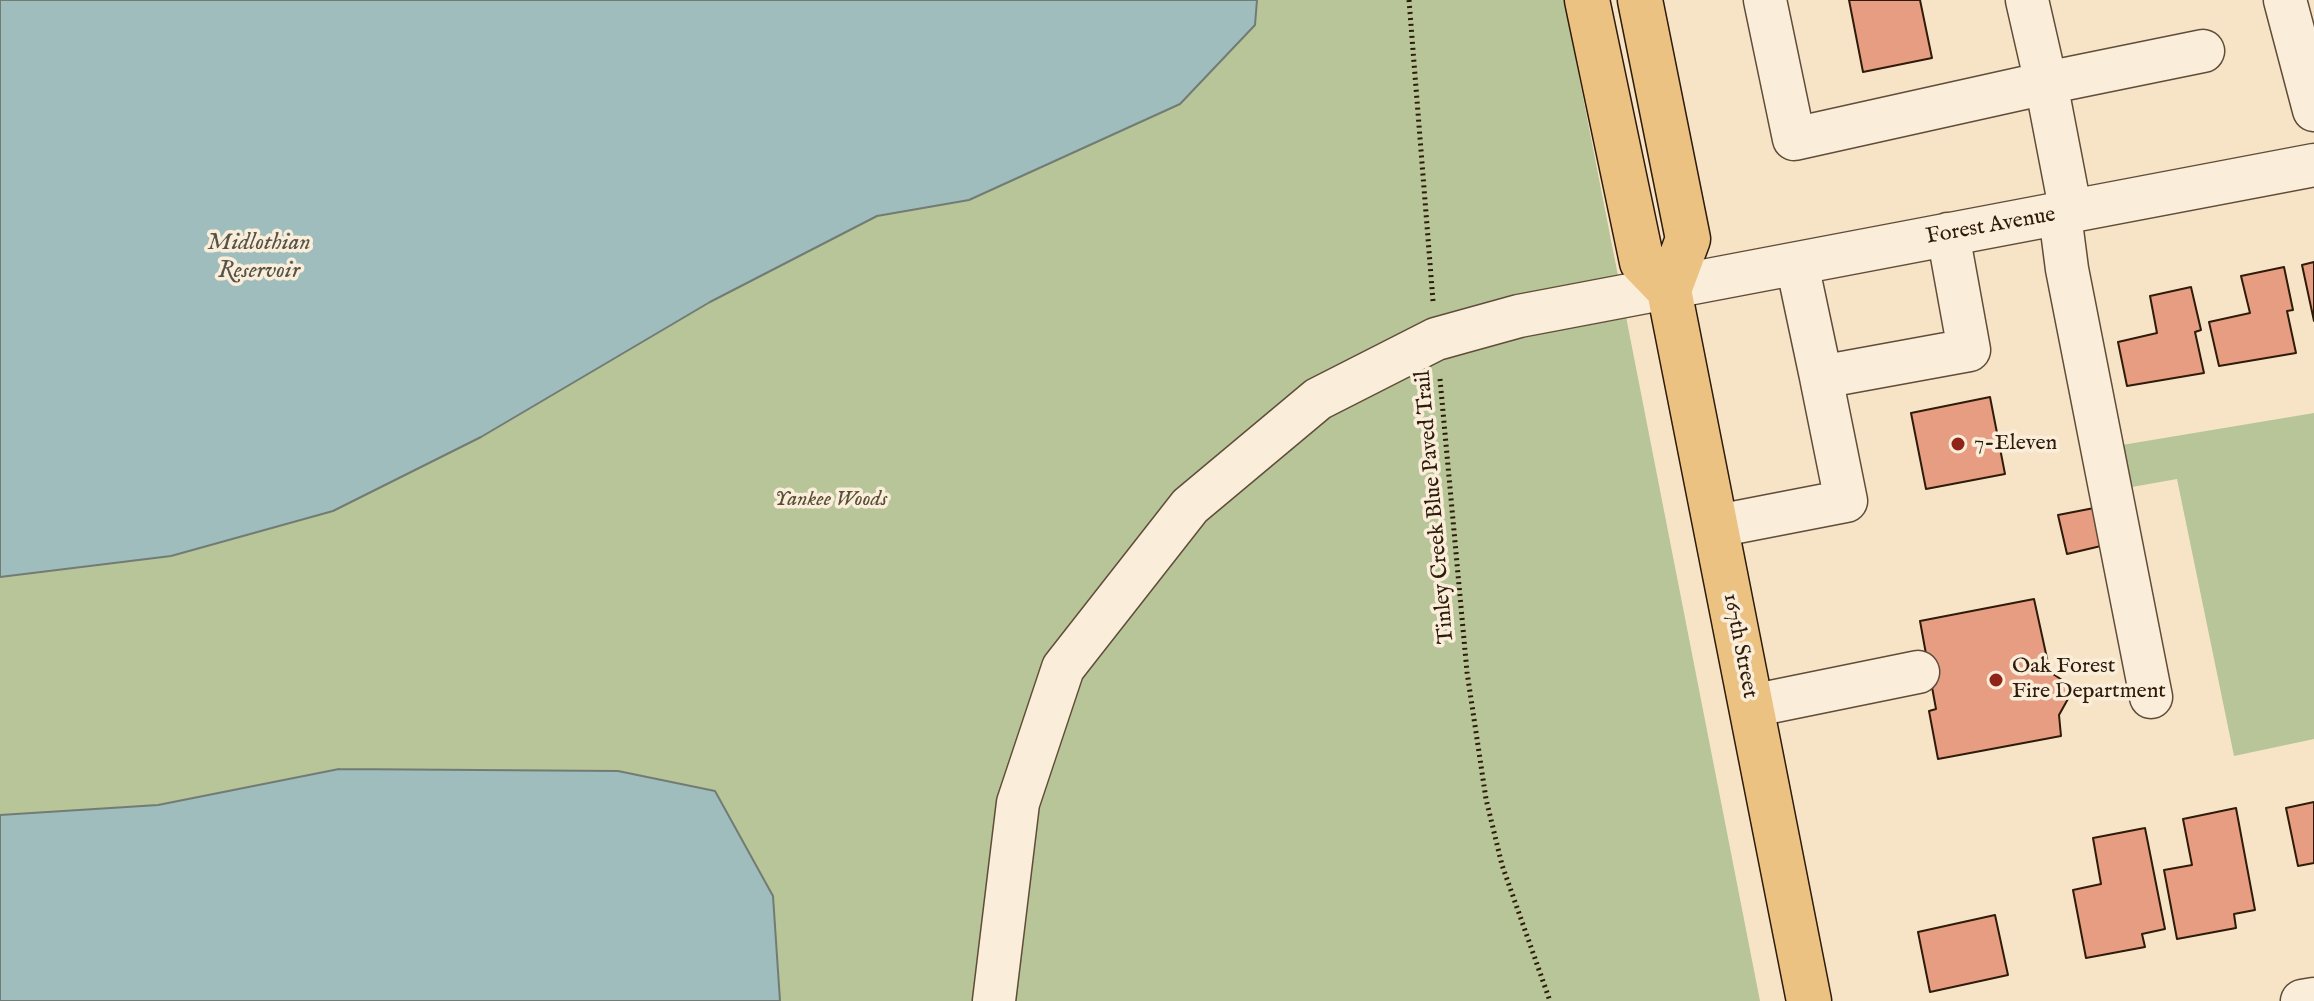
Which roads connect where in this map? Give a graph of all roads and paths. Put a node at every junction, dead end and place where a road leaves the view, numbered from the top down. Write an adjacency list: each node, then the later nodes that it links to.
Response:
1 (1409, 0): 15 (path, Tinley Creek Blue Paved Trail)
2 (1587, 0): 14 (main road)
3 (1640, 0): 14 (main road)
4 (1765, 0): 8 (street)
5 (2027, 0): 8 (street)
6 (2285, 0): 9 (street)
7 (2203, 51): 8 (street)
8 (2046, 83): 11 (street)
9 (2314, 110)
10 (2314, 165): 11 (street, Forest Avenue)
11 (2066, 214): 12 (street, Forest Avenue); 19 (street)
12 (1948, 234): 13 (street, Forest Avenue); 16 (street)
13 (1797, 264): 14 (street, Forest Avenue); 16 (street)
14 (1669, 290): 15 (street, Forest Avenue); 17 (main road, 167th Street)
15 (1436, 339): 22 (street, Forest Avenue); 23 (path, Tinley Creek Blue Paved Trail)
16 (1821, 377): 17 (street)
17 (1717, 526): 20 (main road, 167th Street)
18 (1918, 672): 20 (street)
19 (2151, 697)
20 (1751, 706): 24 (main road, 167th Street)
21 (2314, 999): 25 (street)
22 (994, 1001)
23 (1550, 1001)
24 (1809, 1001)
25 (2302, 1001)

